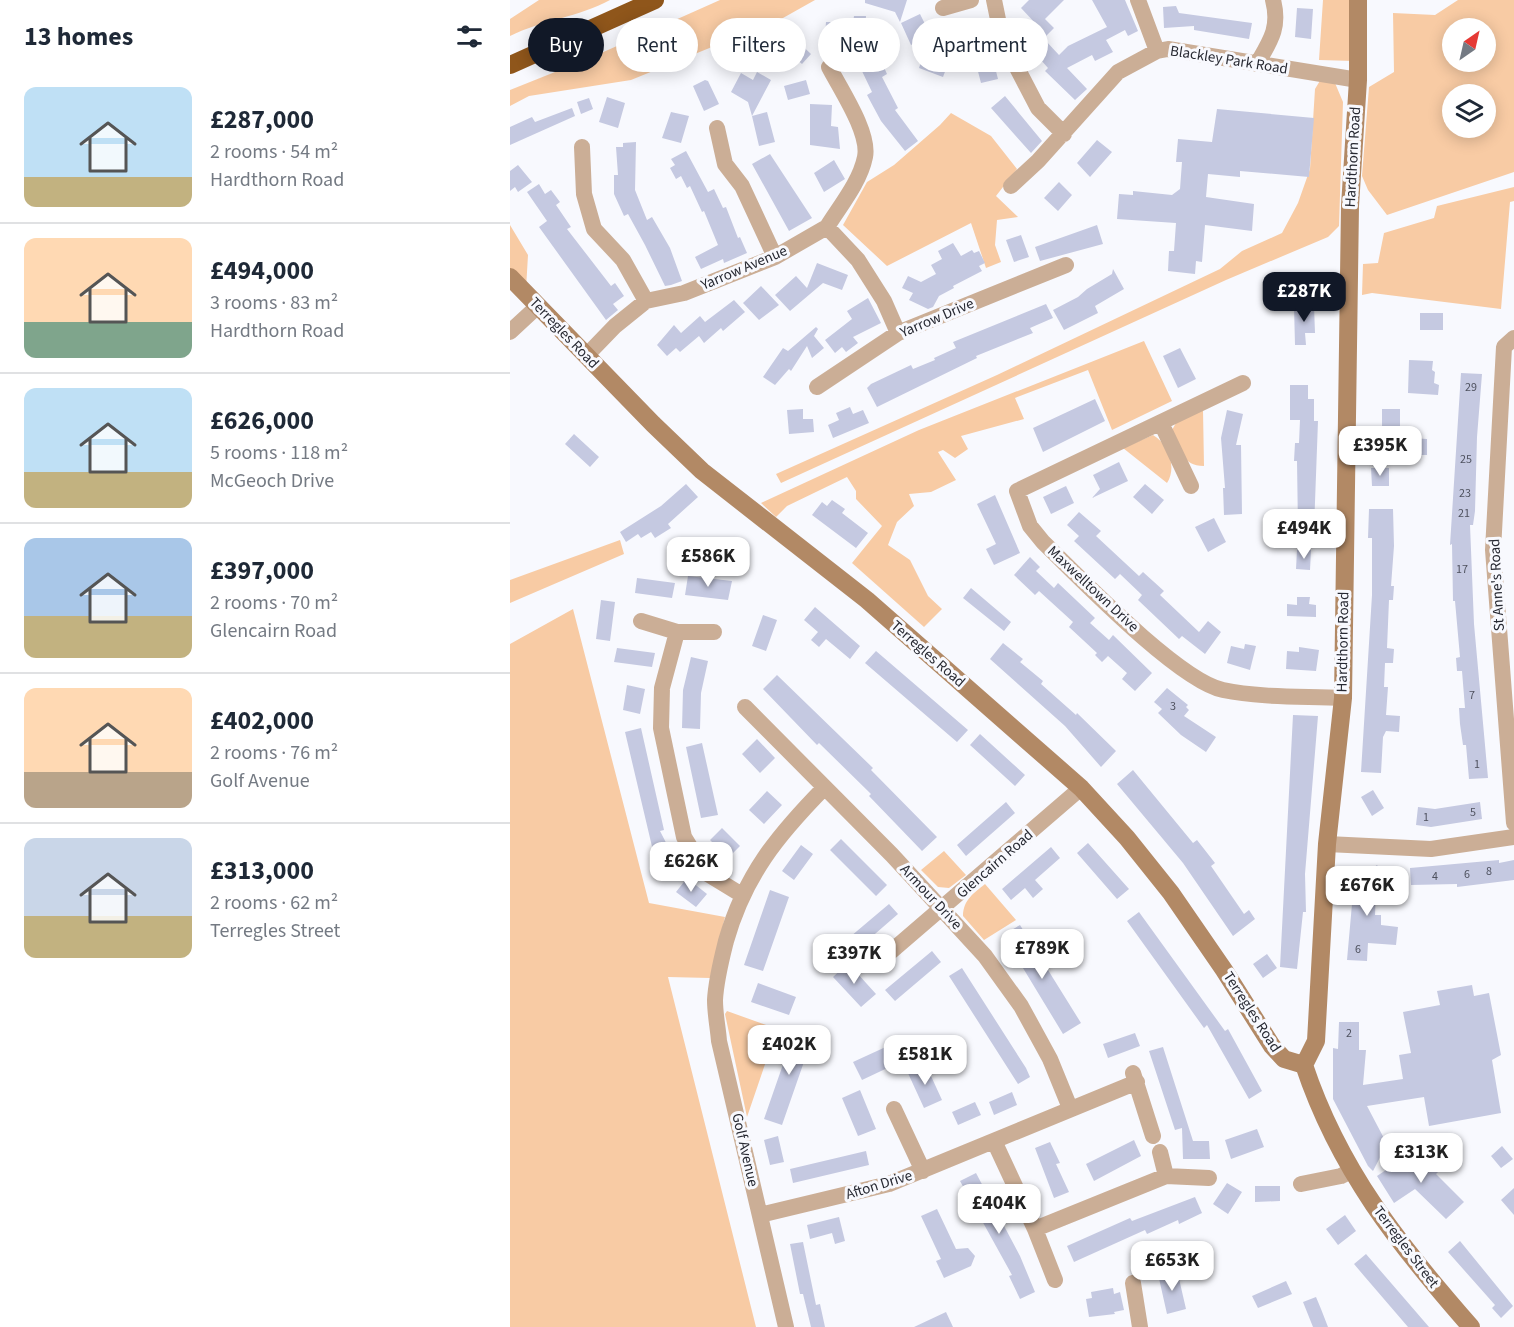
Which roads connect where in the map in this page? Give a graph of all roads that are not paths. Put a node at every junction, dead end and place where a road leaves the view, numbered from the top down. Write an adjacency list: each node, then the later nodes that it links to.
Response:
1 (655, 0): 10 (highway)
2 (971, 0): 7 (street)
3 (994, 0): 14 (street)
4 (1138, 0): 8 (street)
5 (1273, 0): 9 (street)
6 (1358, 0): 12 (street, Hardthorn Road)
7 (943, 8)
8 (1156, 51): 9 (street, Blackley Park Road); 14 (street, Blackley Park Road)
9 (1257, 64): 12 (street, Blackley Park Road)
10 (510, 65)
11 (832, 72): 17 (street)
12 (1358, 80): 34 (street, Hardthorn Road)
13 (717, 128): 18 (street)
14 (1064, 134): 16 (street, Blackley Park Road)
15 (582, 147): 21 (street)
16 (1011, 186)
17 (827, 227): 18 (street, Yarrow Avenue); 24 (street)
18 (775, 257): 21 (street, Yarrow Avenue)
19 (1066, 265): 24 (street, Yarrow Drive)
20 (510, 278): 22 (street, Terregles Road)
21 (646, 301): 26 (street, Yarrow Avenue)
22 (538, 306): 23 (street); 26 (street, Terregles Road)
23 (510, 332)
24 (898, 333): 28 (street, Yarrow Drive)
25 (1509, 343): 38 (street, St Anne's Road)
26 (586, 356): 37 (street, Terregles Road)
27 (1243, 383): 29 (street, Maxwelltown Drive)
28 (817, 387)
29 (1161, 423): 30 (street); 34 (street, Maxwelltown Drive)
30 (1191, 486)
31 (641, 621): 32 (street)
32 (677, 632): 33 (street); 41 (street)
33 (714, 632)
34 (1342, 698): 40 (street, Hardthorn Road)
35 (745, 707): 36 (street, Armour Drive)
36 (824, 788): 41 (street, Golf Avenue); 42 (street, Armour Drive)
37 (1081, 788): 42 (street, Glencairn Road); 44 (street, Terregles Road)
38 (1514, 824)
39 (1514, 837): 40 (street)
40 (1327, 844): 44 (street, Hardthorn Road)
41 (742, 895): 55 (street, Golf Avenue)
42 (943, 909): 43 (street, Glencairn Road); 45 (street, Armour Drive)
43 (880, 961)
44 (1304, 1065): 51 (street, Terregles Street)
45 (1070, 1108): 47 (street); 48 (street)
46 (894, 1109): 50 (street)
47 (1153, 1136)
48 (994, 1141): 50 (street, Afton Drive); 56 (street)
49 (1160, 1152): 52 (street)
50 (923, 1171): 55 (street, Afton Drive)
51 (1351, 1171): 54 (street); 61 (street, Terregles Street)
52 (1166, 1176): 53 (street); 56 (street)
53 (1209, 1178)
54 (1301, 1184)
55 (760, 1215): 59 (street, Golf Avenue)
56 (1035, 1228): 57 (street)
57 (1055, 1280)
58 (1133, 1283): 60 (street)
59 (786, 1327)
60 (1140, 1327)
61 (1471, 1327)

